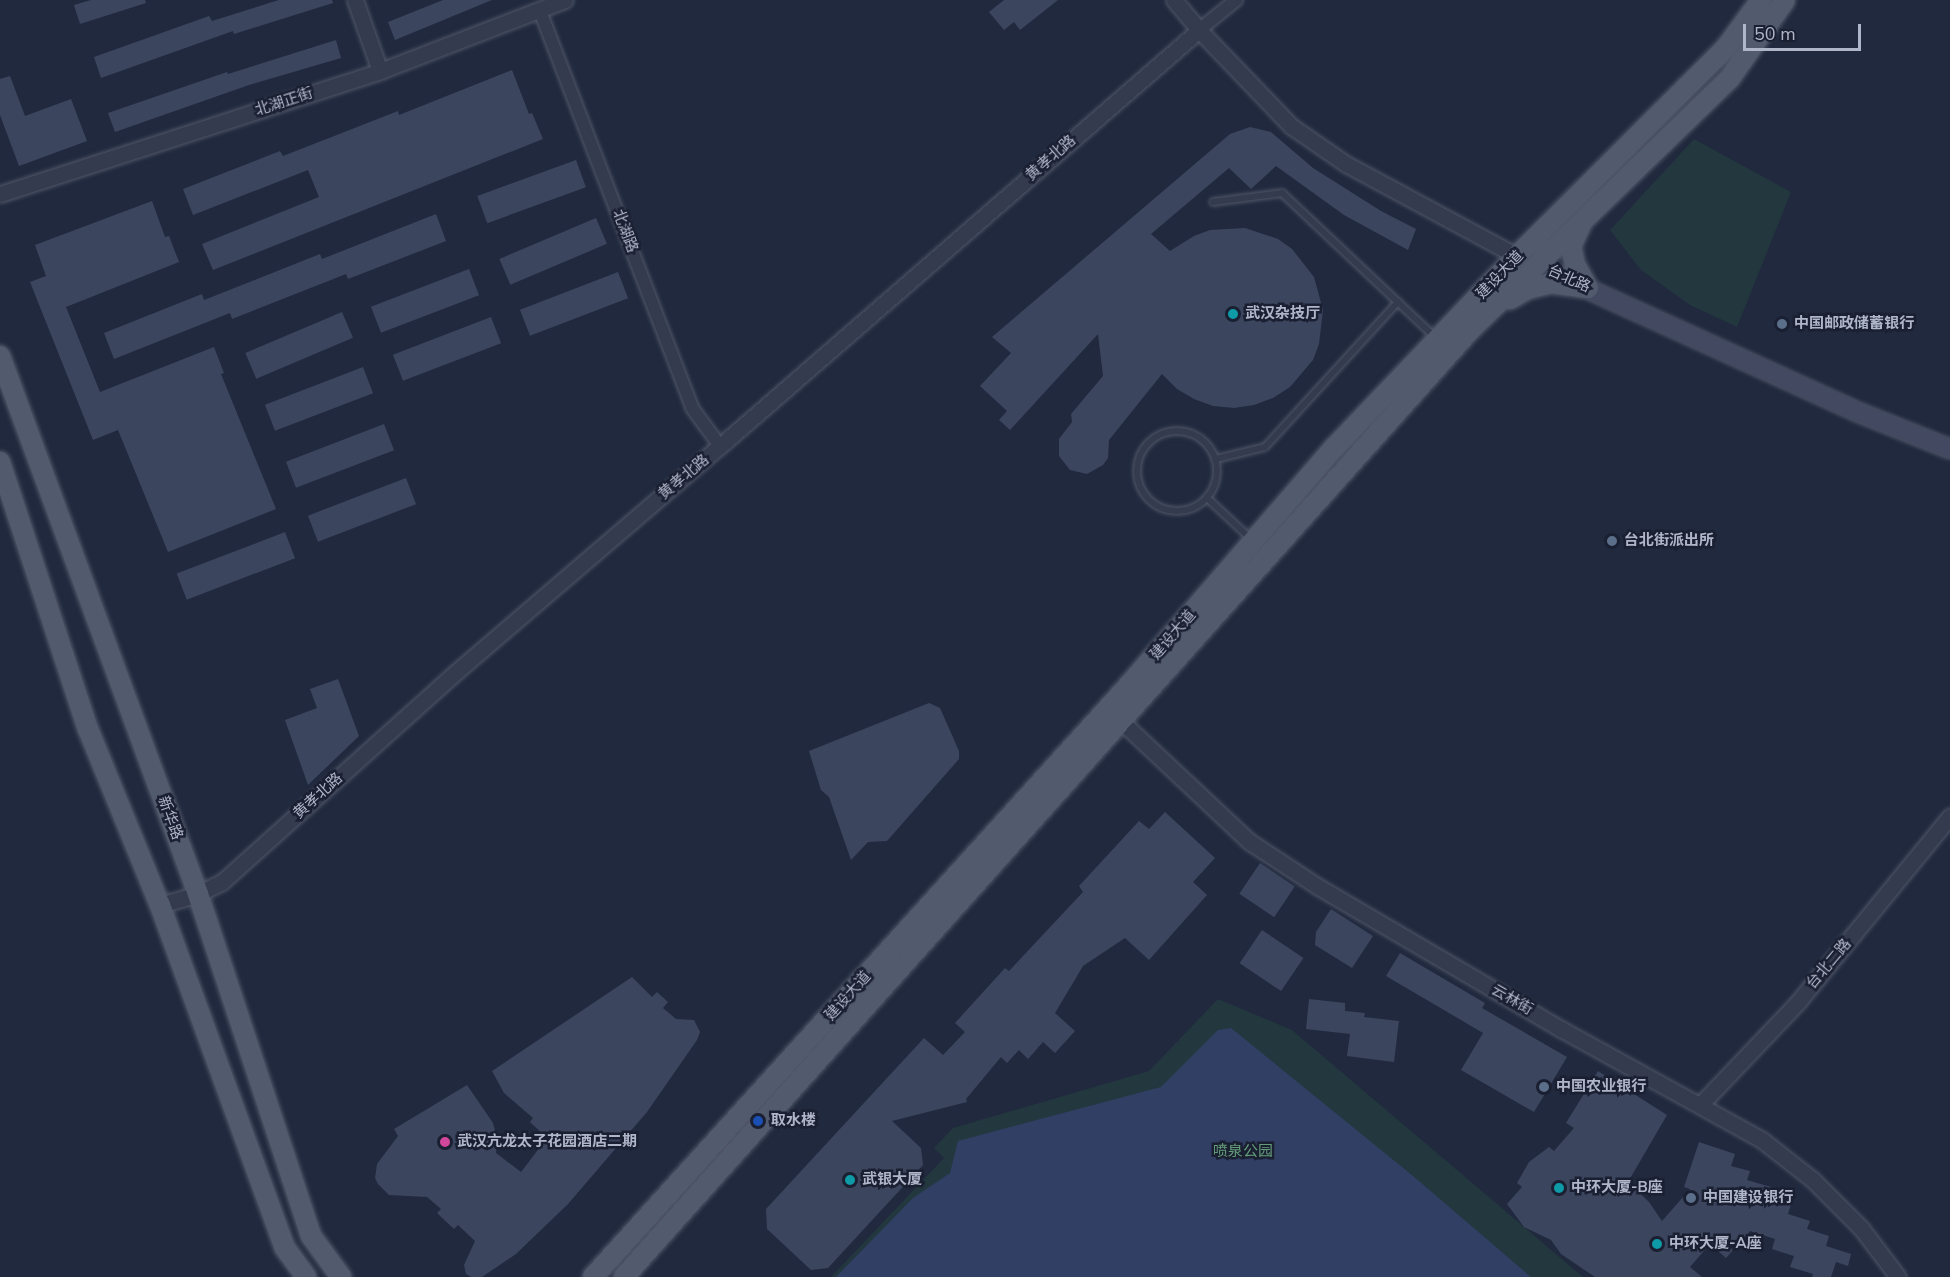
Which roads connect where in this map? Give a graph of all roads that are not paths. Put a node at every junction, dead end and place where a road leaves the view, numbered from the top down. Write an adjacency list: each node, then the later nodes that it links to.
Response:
1 (355, 0): 9 (street)
2 (565, 0): 7 (street, 北湖正街)
3 (1174, 0): 8 (street, 台北路)
4 (1236, 0): 8 (street)
5 (1761, 0): 13 (main road, 建设大道)
6 (1785, 0): 12 (main road, 建设大道)
7 (540, 11): 9 (street, 北湖正街); 20 (street, 北湖路)
8 (1199, 30): 13 (street, 台北路); 20 (street, 黄孝北路)
9 (380, 71): 10 (street, 北湖正街)
10 (0, 194)
11 (1213, 202): 16 (lane)
12 (1586, 218): 14 (main road, 建设大道); 15 (main road)
13 (1517, 256): 14 (main road, 台北路); 18 (main road, 建设大道)
14 (1537, 265): 15 (main road, 台北路); 17 (main road, 建设大道)
15 (1588, 288): 17 (main road); 21 (main road, 台北路)
16 (1398, 302): 18 (lane); 22 (lane)
17 (1472, 328): 26 (main road, 建设大道)
18 (1438, 340): 25 (main road, 建设大道)
19 (0, 356): 28 (main road, 新华路)
20 (720, 446): 28 (street, 黄孝北路)
21 (1950, 449)
22 (1216, 459): 24 (lane); 24 (lane)
23 (0, 462): 29 (main road)
24 (1207, 498): 25 (lane)
25 (1254, 541): 33 (main road, 建设大道)
26 (1122, 722): 30 (street, 云林街); 34 (main road, 建设大道)
27 (1950, 816): 30 (street, 台北二路)
28 (198, 894): 29 (street, 黄孝北路); 32 (main road, 新华路)
29 (160, 905): 31 (main road)
30 (1700, 1105): 35 (street, 云林街)
31 (306, 1277)
32 (342, 1277)
33 (593, 1277)
34 (624, 1277)
35 (1898, 1277)

